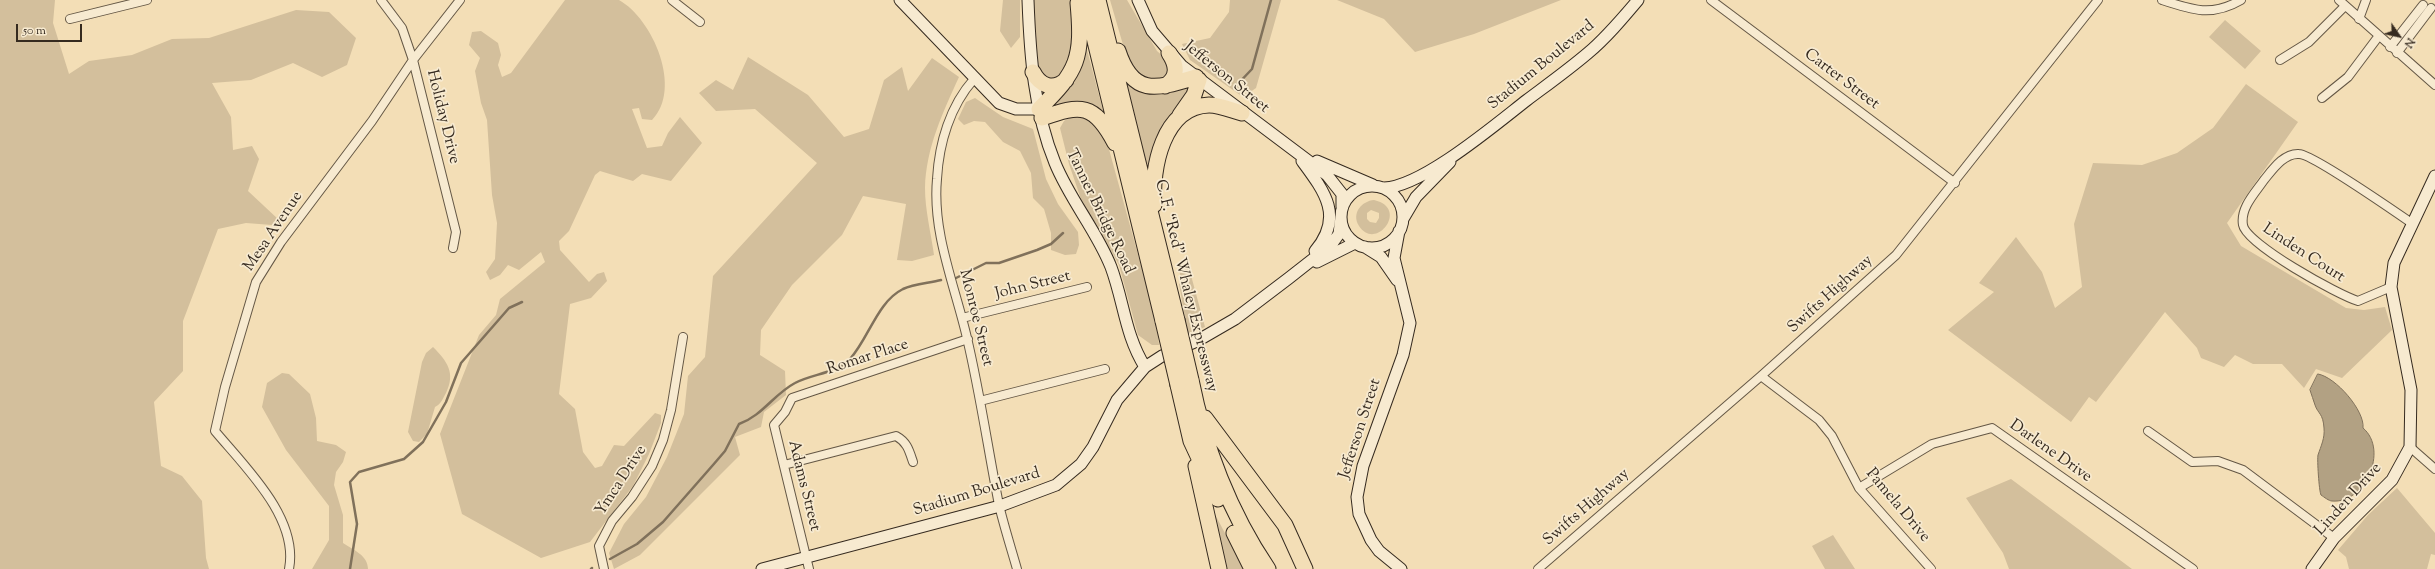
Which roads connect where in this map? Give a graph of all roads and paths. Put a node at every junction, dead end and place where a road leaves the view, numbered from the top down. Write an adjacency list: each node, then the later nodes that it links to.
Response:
1 (147, 0): 20 (street)
2 (380, 0): 27 (street, Holiday Drive)
3 (460, 0): 27 (street, Mesa Avenue)
4 (672, 0): 22 (street)
5 (900, 0): 31 (main road)
6 (1028, 0): 29 (main road, Tanner Bridge Road)
7 (1077, 0): 30 (highway)
8 (1085, 0): 41 (highway, C. F. “Red” Whaley Expressway)
9 (1099, 0): 34 (highway); 48 (highway, C. F. “Red” Whaley Expressway)
10 (1138, 0): 25 (main road, Jefferson Street)
11 (1638, 0): 40 (main road, Stadium Boulevard)
12 (1710, 0): 43 (street, Carter Street)
13 (2098, 0): 43 (street, Swifts Highway)
14 (2162, 0): 15 (street)
15 (2241, 0)
16 (2366, 0): 21 (street)
17 (2342, 3): 21 (street); 28 (street)
18 (2423, 5): 24 (street)
19 (2432, 8): 26 (street)
20 (70, 19)
21 (2359, 19): 23 (street)
22 (700, 22)
23 (2378, 37): 24 (street); 35 (street)
24 (2390, 47): 26 (street)
25 (1169, 53): 32 (main road, Jefferson Street); 34 (highway)
26 (2397, 53): 33 (street)
27 (413, 60): 50 (street, Holiday Drive); 77 (street, Mesa Avenue)
28 (2280, 60)
29 (1032, 72): 30 (highway); 36 (main road, Tanner Bridge Road)
30 (1068, 78): 36 (highway)
31 (974, 79): 36 (main road); 56 (street, Monroe Street)
32 (1197, 79): 34 (highway); 37 (main road, Jefferson Street); 38 (highway)
33 (2435, 85)
34 (1165, 86)
35 (2322, 98)
36 (1040, 113): 41 (highway); 60 (main road, Tanner Bridge Road)
37 (1242, 113): 38 (highway); 39 (main road, Jefferson Street)
38 (1180, 116): 48 (highway)
39 (1295, 150): 44 (main road); 45 (main road); 51 (main road)
40 (1460, 152): 44 (main road); 47 (main road)
41 (1123, 159): 57 (highway, C. F. “Red” Whaley Expressway)
42 (2435, 176): 46 (main road, Linden Drive)
43 (1955, 183): 62 (street, Swifts Highway)
44 (1379, 187): 45 (main road); 47 (main road)
45 (1341, 212): 49 (main road); 51 (main road)
46 (2413, 224): 53 (main road, Linden Drive); 53 (street, Linden Court)
47 (1401, 226): 49 (main road); 55 (main road, Jefferson Street)
48 (1157, 244): 57 (highway, C. F. “Red” Whaley Expressway)
49 (1360, 245): 52 (main road); 55 (main road)
50 (453, 248)
51 (1302, 267): 52 (main road)
52 (1289, 278): 60 (main road, Stadium Boulevard)
53 (2391, 286): 69 (main road, Linden Drive)
54 (1088, 287): 56 (street, John Street)
55 (1402, 287): 86 (main road, Jefferson Street)
56 (962, 318): 59 (street, Monroe Street)
57 (1170, 321): 63 (highway, C. F. “Red” Whaley Expressway, bridge)
58 (682, 337): 78 (street, Ymca Drive)
59 (968, 339): 64 (street, Monroe Street); 66 (street, Romar Place)
60 (1144, 367): 74 (main road, Stadium Boulevard)
61 (1104, 369): 64 (street)
62 (1761, 376): 73 (street, Pamela Drive); 87 (street, Swifts Highway)
63 (1184, 383): 65 (highway, C. F. “Red” Whaley Expressway); 68 (highway, C. F. “Red” Whaley Expressway)
64 (980, 401): 74 (street, Monroe Street)
65 (1195, 404): 84 (highway, C. F. “Red” Whaley Expressway); 85 (highway)
66 (785, 412): 71 (street, Adams Street)
67 (2148, 431): 75 (street)
68 (1191, 441): 82 (highway); 83 (highway, C. F. “Red” Whaley Expressway)
69 (2410, 447): 72 (street); 75 (main road, Linden Drive)
70 (913, 462): 71 (street)
71 (784, 465): 76 (street, Adams Street)
72 (2435, 469)
73 (1859, 488): 88 (street, Pamela Drive); 89 (street, Darlene Drive)
74 (1000, 506): 76 (main road, Stadium Boulevard); 81 (street, Monroe Street)
75 (2334, 538): 90 (main road, Linden Drive)
76 (806, 558): 79 (main road, Stadium Boulevard); 80 (street, Adams Street)
77 (289, 569)
78 (604, 569)
79 (762, 569)
80 (809, 569)
81 (1017, 569)
82 (1219, 569)
83 (1252, 569)
84 (1268, 569)
85 (1305, 569)
86 (1401, 569)
87 (1538, 569)
88 (1931, 569)
89 (2193, 569)
90 (2312, 569)

